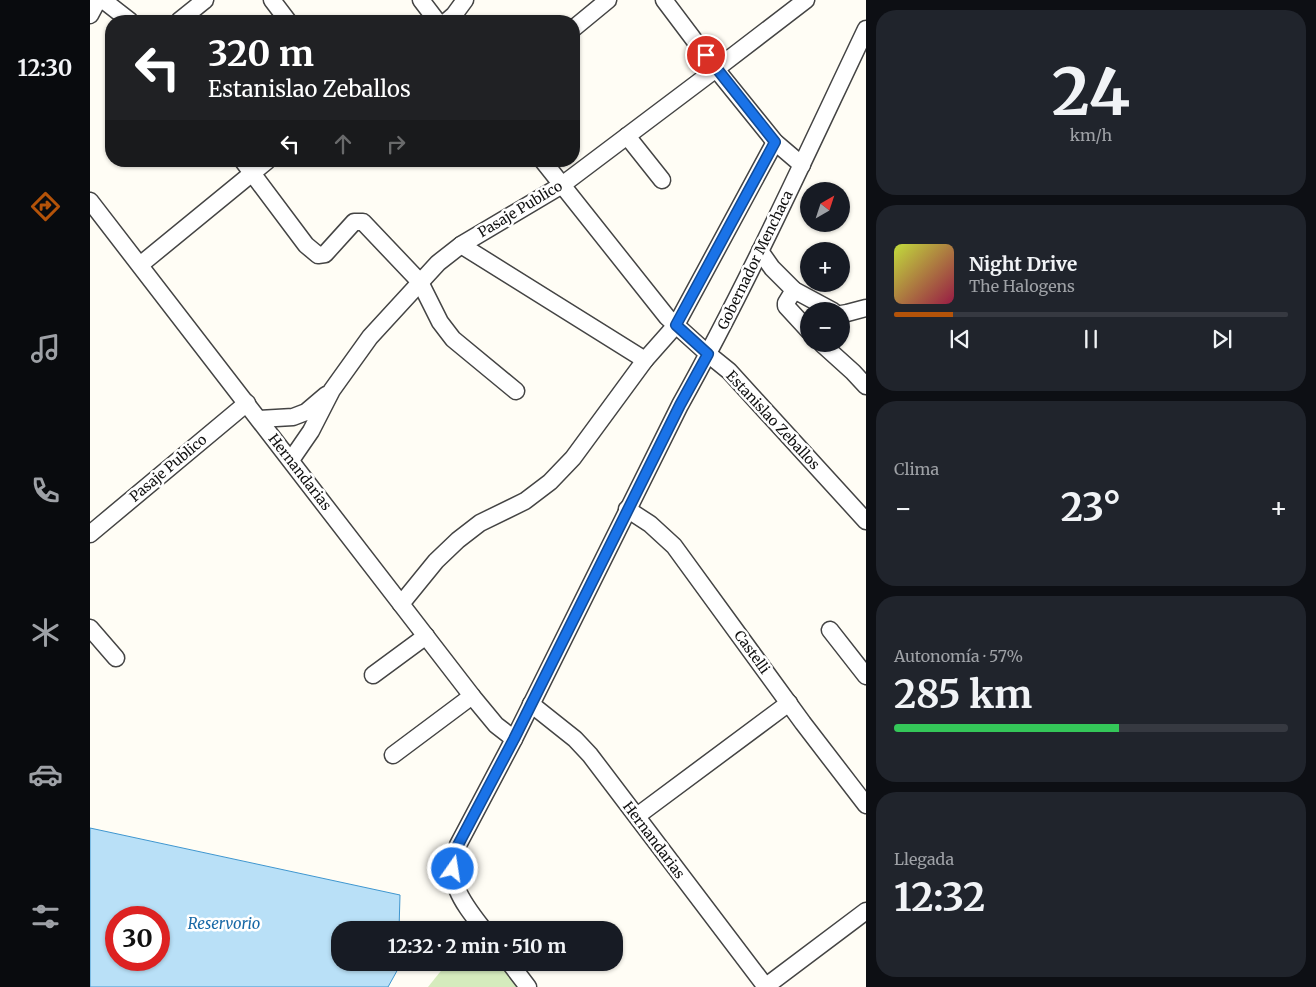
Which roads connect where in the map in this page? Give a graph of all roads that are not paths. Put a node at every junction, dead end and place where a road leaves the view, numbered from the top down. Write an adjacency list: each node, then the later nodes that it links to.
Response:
1 (98, 0): 10 (street)
2 (103, 0): 11 (street)
3 (205, 0): 12 (street)
4 (272, 0): 13 (street)
5 (421, 0): 14 (street)
6 (465, 0): 15 (street)
7 (608, 0): 16 (street)
8 (664, 0): 18 (street)
9 (806, 0): 18 (street, Pasaje Publico)
10 (90, 15)
11 (122, 15)
12 (187, 15)
13 (283, 15)
14 (433, 15)
15 (454, 15)
16 (580, 23)
17 (866, 29): 21 (street, Gobernador Menchaca)
18 (716, 69): 19 (street, Pasaje Publico); 20 (street)
19 (627, 136): 24 (street); 25 (street, Pasaje Publico)
20 (775, 142): 21 (street); 36 (street)
21 (802, 165): 28 (street, Gobernador Menchaca)
22 (247, 167): 29 (street); 30 (street)
23 (548, 167): 25 (street, Estanislao Zeballos)
24 (662, 180)
25 (562, 185): 27 (street, Pasaje Publico); 36 (street, Estanislao Zeballos)
26 (90, 201): 29 (street, Hernandarias)
27 (461, 245): 30 (street, Pasaje Publico); 39 (street)
28 (760, 251): 31 (street); 38 (street, Gobernador Menchaca)
29 (140, 264): 43 (street, Hernandarias)
30 (420, 282): 41 (street, Pasaje Publico); 42 (street)
31 (794, 290): 32 (street); 35 (street)
32 (817, 302)
33 (866, 308): 34 (street)
34 (850, 312)
35 (800, 321)
36 (676, 325): 38 (street, Estanislao Zeballos); 39 (street)
37 (831, 352): 40 (street)
38 (708, 354): 46 (street, Gobernador Menchaca); 47 (street, Estanislao Zeballos)
39 (645, 360): 49 (street)
40 (866, 386)
41 (332, 390): 44 (street, Pasaje Publico); 45 (street, Pasaje Publico)
42 (516, 392)
43 (247, 402): 44 (street, Hernandarias); 48 (street, Pasaje Publico)
44 (259, 419): 45 (street, Hernandarias)
45 (291, 460): 49 (street, Hernandarias)
46 (627, 509): 57 (street, Castelli); 58 (street, Gobernador Menchaca)
47 (866, 521)
48 (90, 534)
49 (401, 604): 52 (street, Hernandarias)
50 (90, 628): 53 (street)
51 (830, 630): 55 (street)
52 (426, 636): 54 (street); 56 (street, Hernandarias)
53 (116, 658)
54 (374, 675)
55 (866, 676)
56 (472, 696): 59 (street, Hernandarias); 60 (street)
57 (789, 703): 61 (street, Castelli); 62 (street)
58 (531, 704): 59 (street, Gobernador Menchaca); 62 (street, Hernandarias)
59 (514, 739): 64 (street, Gobernador Menchaca)
60 (393, 755)
61 (866, 805)
62 (637, 816): 67 (street, Hernandarias)
63 (866, 911): 67 (street)
64 (477, 921)
65 (516, 971): 66 (street)
66 (528, 987)
67 (765, 987)

